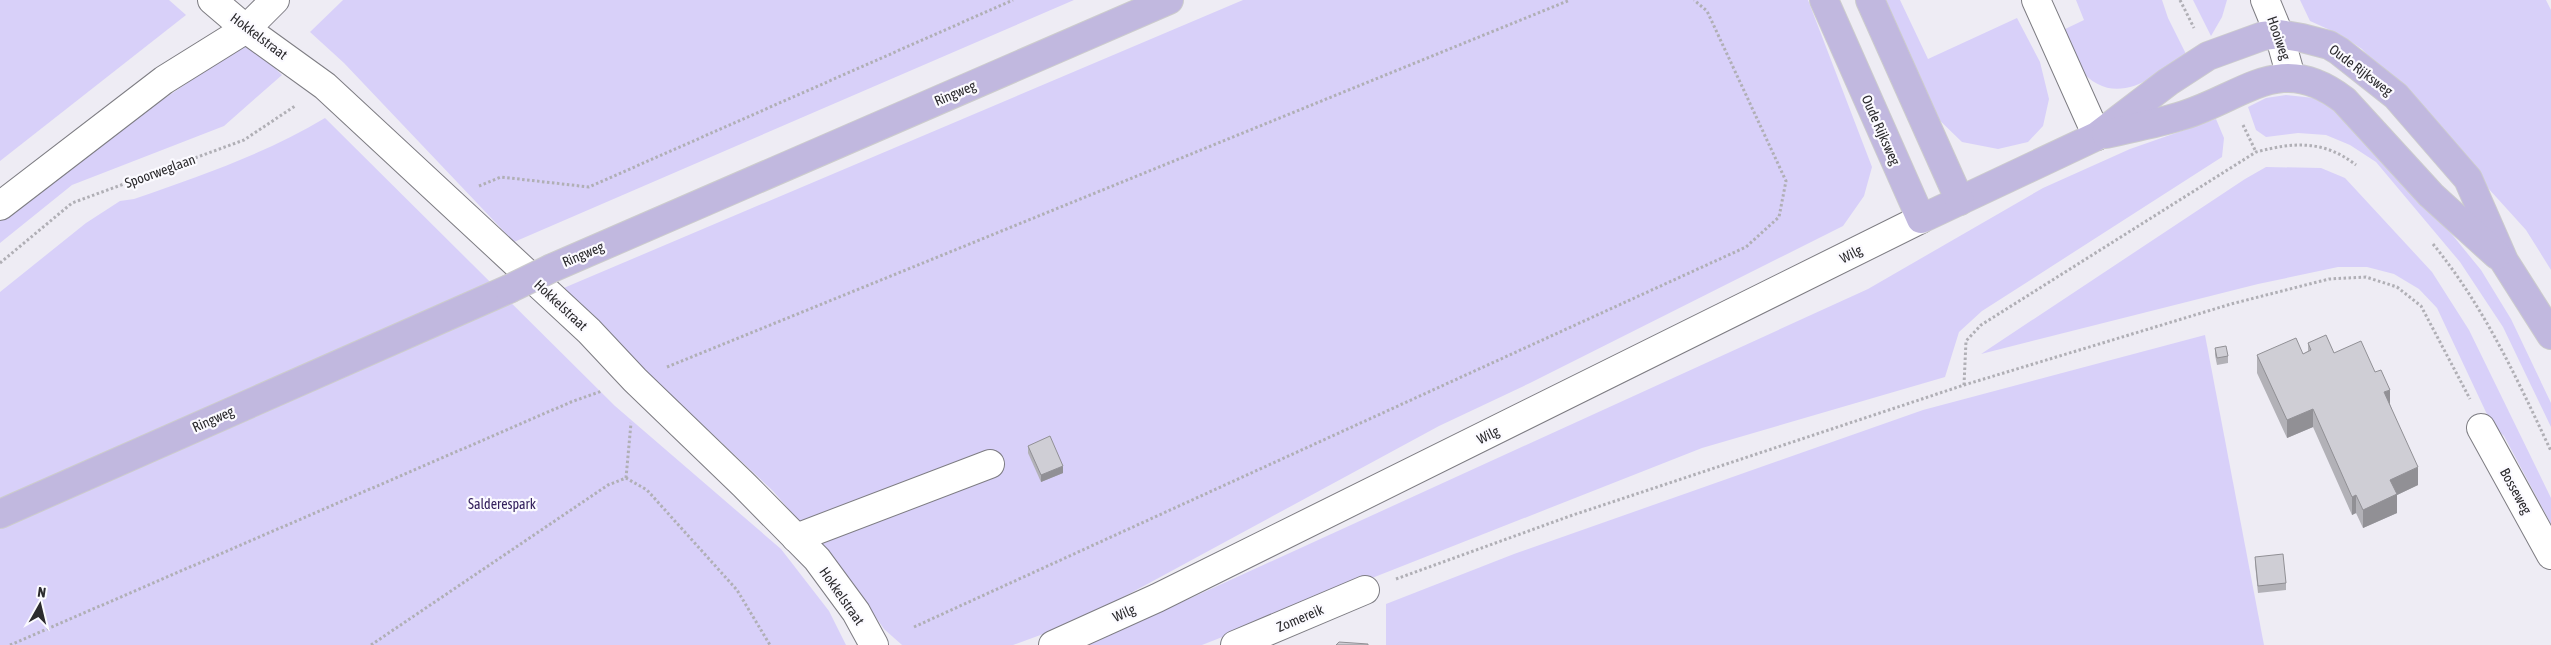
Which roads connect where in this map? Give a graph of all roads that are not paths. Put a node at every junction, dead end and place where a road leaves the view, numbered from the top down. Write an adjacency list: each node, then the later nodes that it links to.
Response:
1 (212, 0): 8 (street, Hokkelstraat)
2 (275, 0): 8 (street)
3 (1169, 0): 19 (main road, Ringweg, bridge)
4 (1824, 0): 14 (main road, Oude Rijksweg)
5 (1870, 0): 12 (main road)
6 (2036, 0): 11 (street)
7 (2265, 0): 9 (street, Hooiweg)
8 (246, 29): 13 (street); 20 (street, Hokkelstraat)
9 (2279, 34): 10 (street, Hooiweg); 11 (main road, Oude Rijksweg); 15 (main road, Oude Rijksweg)
10 (2291, 77): 11 (main road, Oude Rijksweg); 15 (main road, Oude Rijksweg)
11 (2097, 136): 12 (main road, Oude Rijksweg)
12 (1960, 201): 14 (main road, Oude Rijksweg)
13 (0, 206)
14 (1921, 219): 24 (street, Wilg)
15 (2504, 262): 16 (main road, Oude Rijksweg)
16 (2551, 335)
17 (2481, 428): 21 (street, Bosseweg)
18 (990, 464): 20 (street)
19 (0, 514)
20 (796, 538): 23 (street, Hokkelstraat)
21 (2551, 555)
22 (1365, 590): 25 (street, Zomereik)
23 (874, 645)
24 (1053, 645)
25 (1235, 645)

